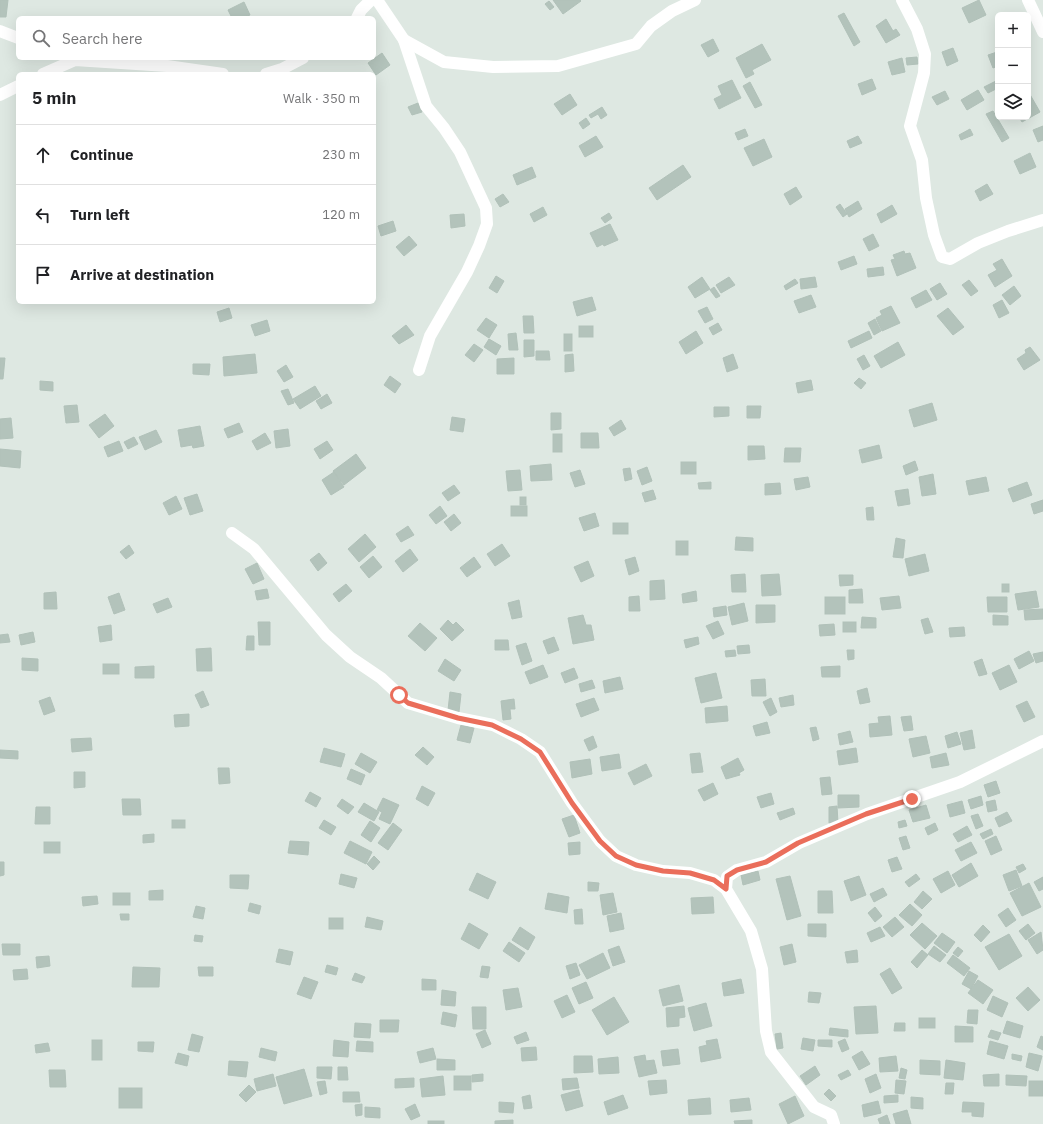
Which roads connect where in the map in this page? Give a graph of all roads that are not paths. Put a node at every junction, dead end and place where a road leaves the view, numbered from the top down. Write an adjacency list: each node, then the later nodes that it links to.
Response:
1 (371, 0): 6 (street)
2 (377, 0): 10 (street)
3 (695, 0): 10 (street)
4 (902, 0): 19 (street)
5 (1028, 0): 8 (street)
6 (358, 16)
7 (0, 31): 9 (street)
8 (1043, 32)
9 (16, 37)
10 (404, 40): 20 (street)
11 (70, 60): 14 (street)
12 (86, 60): 15 (street)
13 (299, 60): 16 (street)
14 (47, 72)
15 (209, 72)
16 (272, 72)
17 (16, 87): 18 (street)
18 (0, 95)
19 (1043, 220)
20 (419, 370)
21 (232, 533): 23 (street)
22 (1043, 742): 23 (street)
23 (726, 889): 24 (street)
24 (834, 1124)

